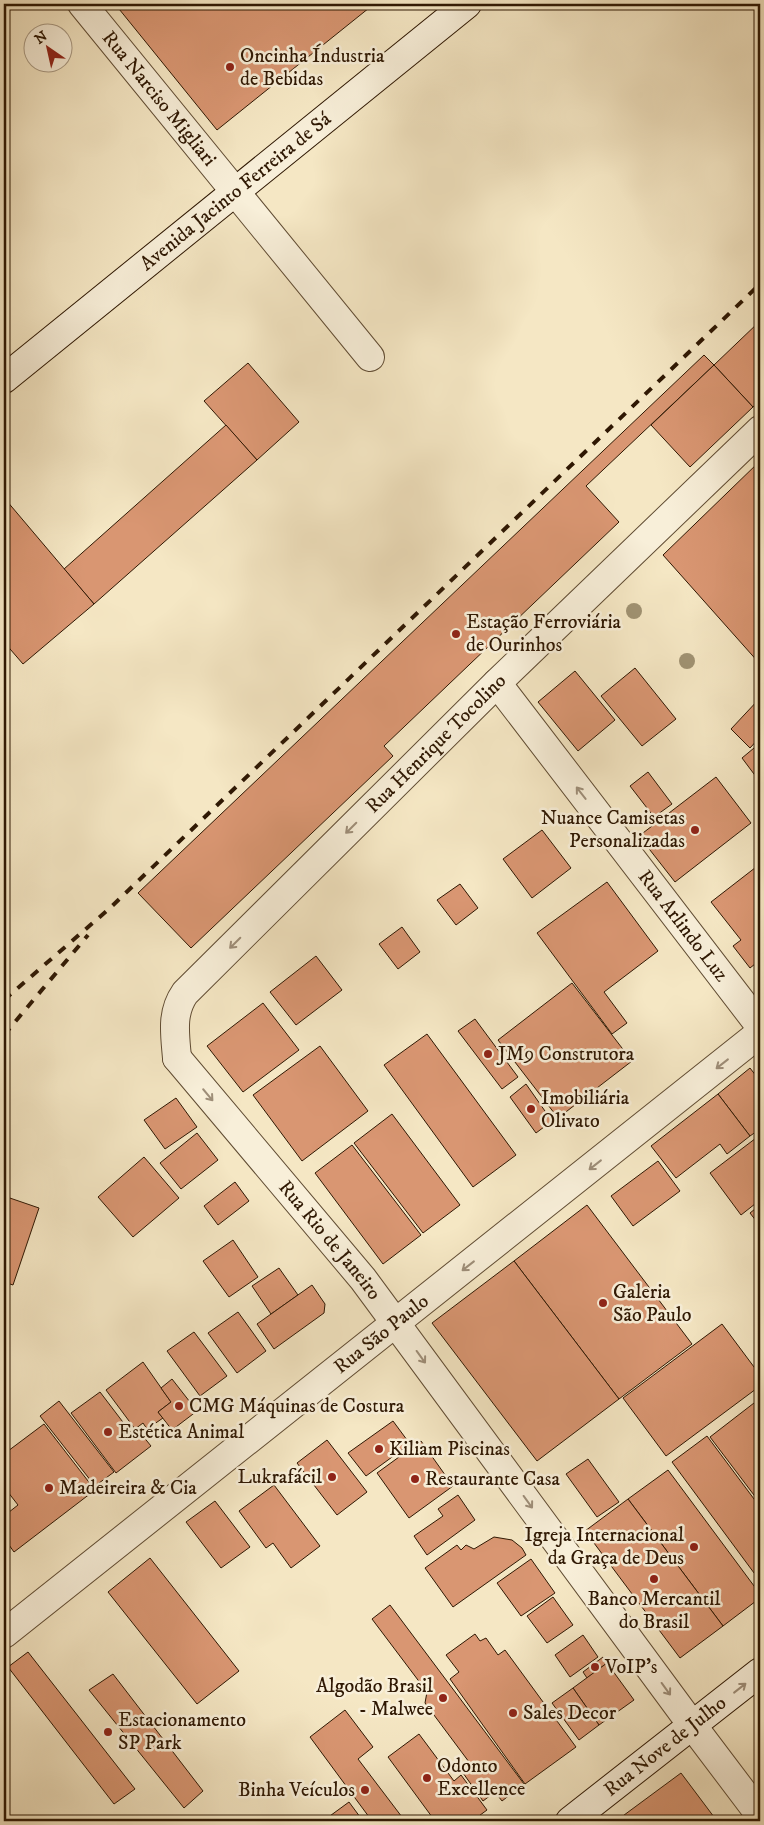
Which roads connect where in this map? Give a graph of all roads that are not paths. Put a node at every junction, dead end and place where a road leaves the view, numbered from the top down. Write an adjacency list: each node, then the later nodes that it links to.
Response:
1 (82, 4): 3 (street, Rua Narciso Migliari)
2 (467, 4): 3 (street, Avenida Jacinto Ferreira de Sá)
3 (235, 192): 4 (street, Rua Narciso Migliari); 5 (street, Avenida Jacinto Ferreira de Sá)
4 (370, 357)
5 (4, 379)
6 (760, 430): 7 (street, Rua Henrique Tocolino)
7 (497, 683): 8 (street, Rua Arlindo Luz, one-way to 7); 10 (street, Rua Henrique Tocolino, one-way to 10)
8 (760, 1026)
9 (760, 1033): 11 (street, Rua São Paulo, one-way to 11)
10 (176, 1058): 11 (street, Rua Rio de Janeiro, one-way to 11)
11 (396, 1323): 12 (street, Rua São Paulo); 14 (street, Rua Rio de Janeiro, one-way to 14)
12 (4, 1634)
13 (760, 1672): 14 (street, Rua Nove de Julho, one-way to 13)
14 (692, 1726): 15 (street, Rua Rio de Janeiro); 16 (street, Rua Nove de Julho)
15 (760, 1815)
16 (570, 1821)

